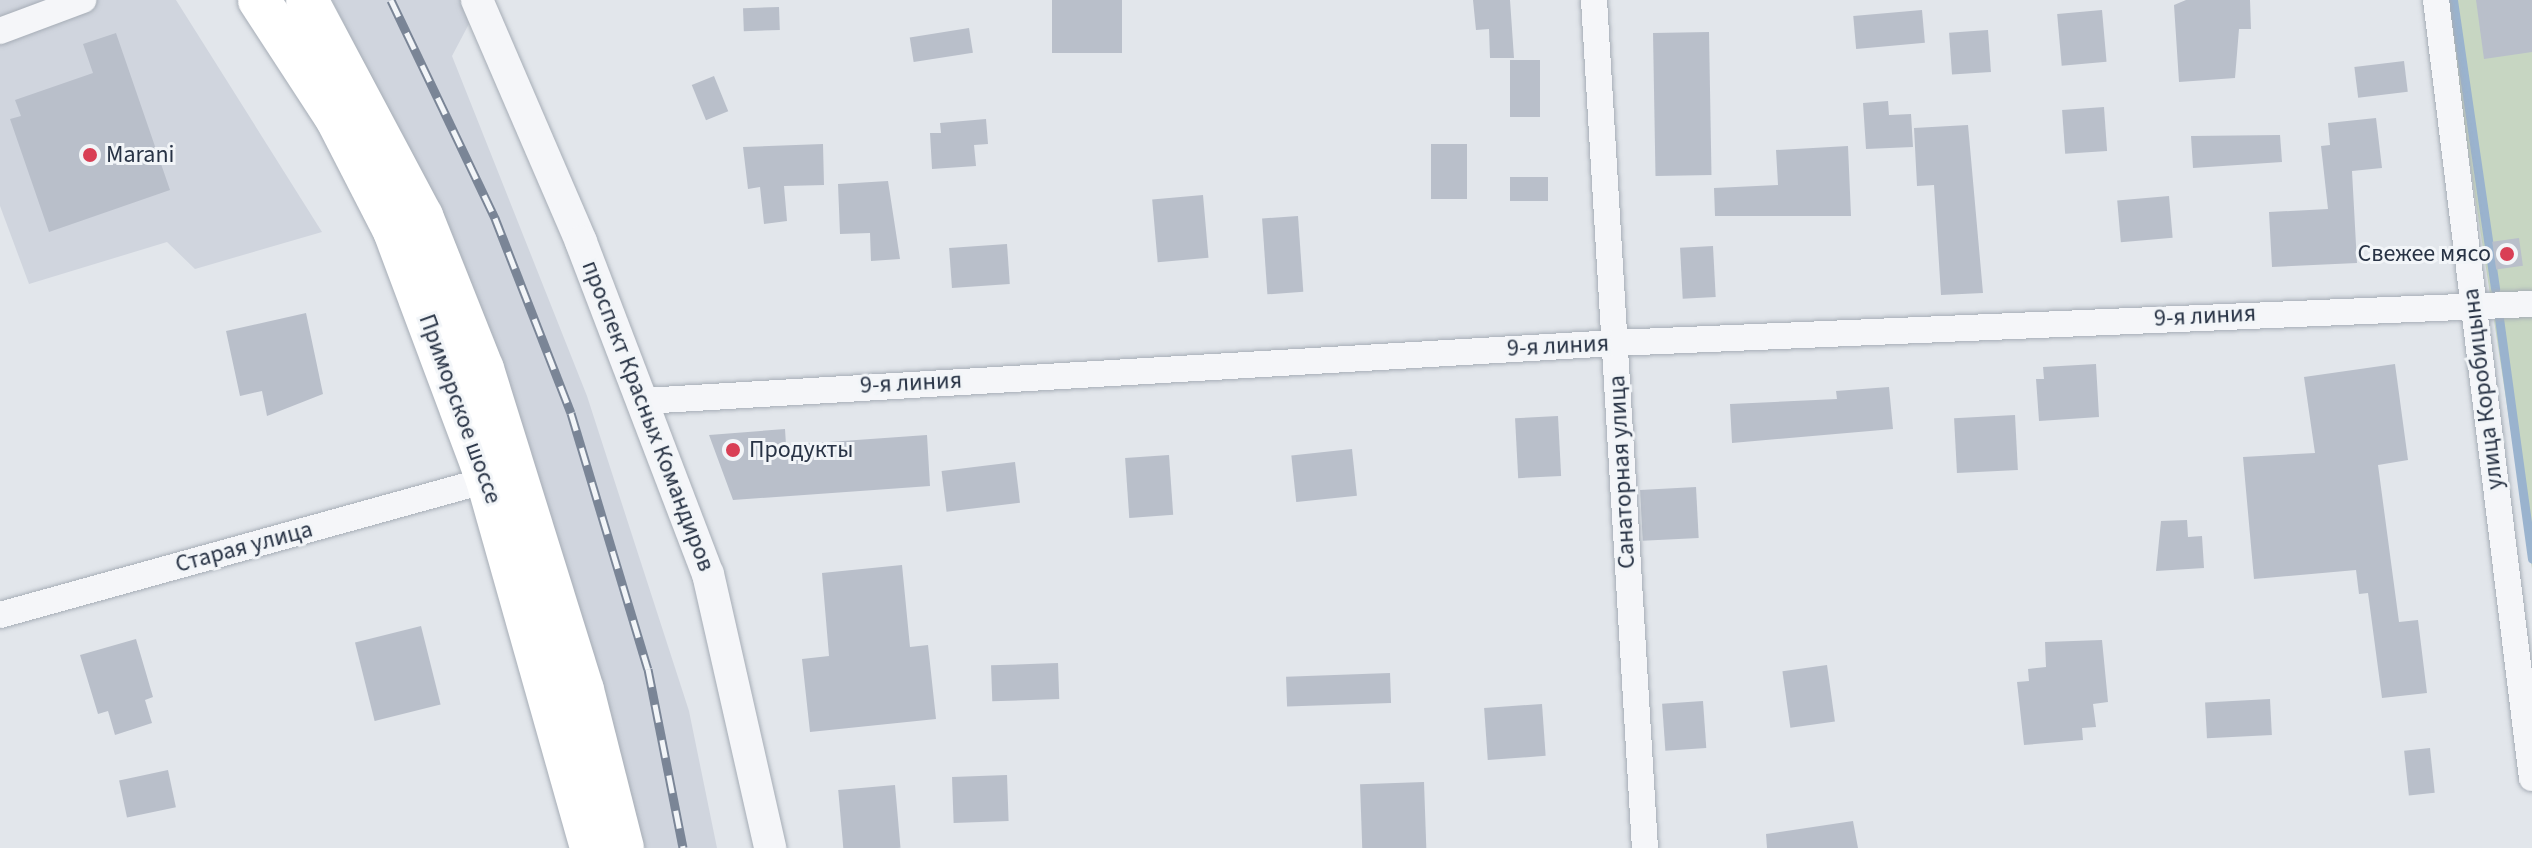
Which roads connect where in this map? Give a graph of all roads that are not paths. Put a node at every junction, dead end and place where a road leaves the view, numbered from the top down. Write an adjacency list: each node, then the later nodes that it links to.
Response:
1 (83, 0): 7 (street)
2 (259, 0): 12 (highway, Приморское шоссе)
3 (307, 0): 17 (highway, Приморское шоссе)
4 (477, 0): 11 (street, проспект Красных Командиров)
5 (1594, 0): 10 (street, Санаторная улица)
6 (2436, 0): 8 (street, улица Коробицына)
7 (0, 31)
8 (2473, 303): 9 (street, 9-я линия); 10 (street, 9-я линия); 14 (street, улица Коробицына)
9 (2532, 304)
10 (1615, 343): 11 (street, 9-я линия); 19 (street, Санаторная улица)
11 (644, 401): 18 (street, проспект Красных Командиров)
12 (487, 480): 13 (street, Старая улица); 16 (highway, Приморское шоссе)
13 (0, 615)
14 (2524, 665): 15 (street, улица Коробицына)
15 (2532, 778)
16 (591, 848)
17 (623, 848)
18 (770, 848)
19 (1645, 848)

